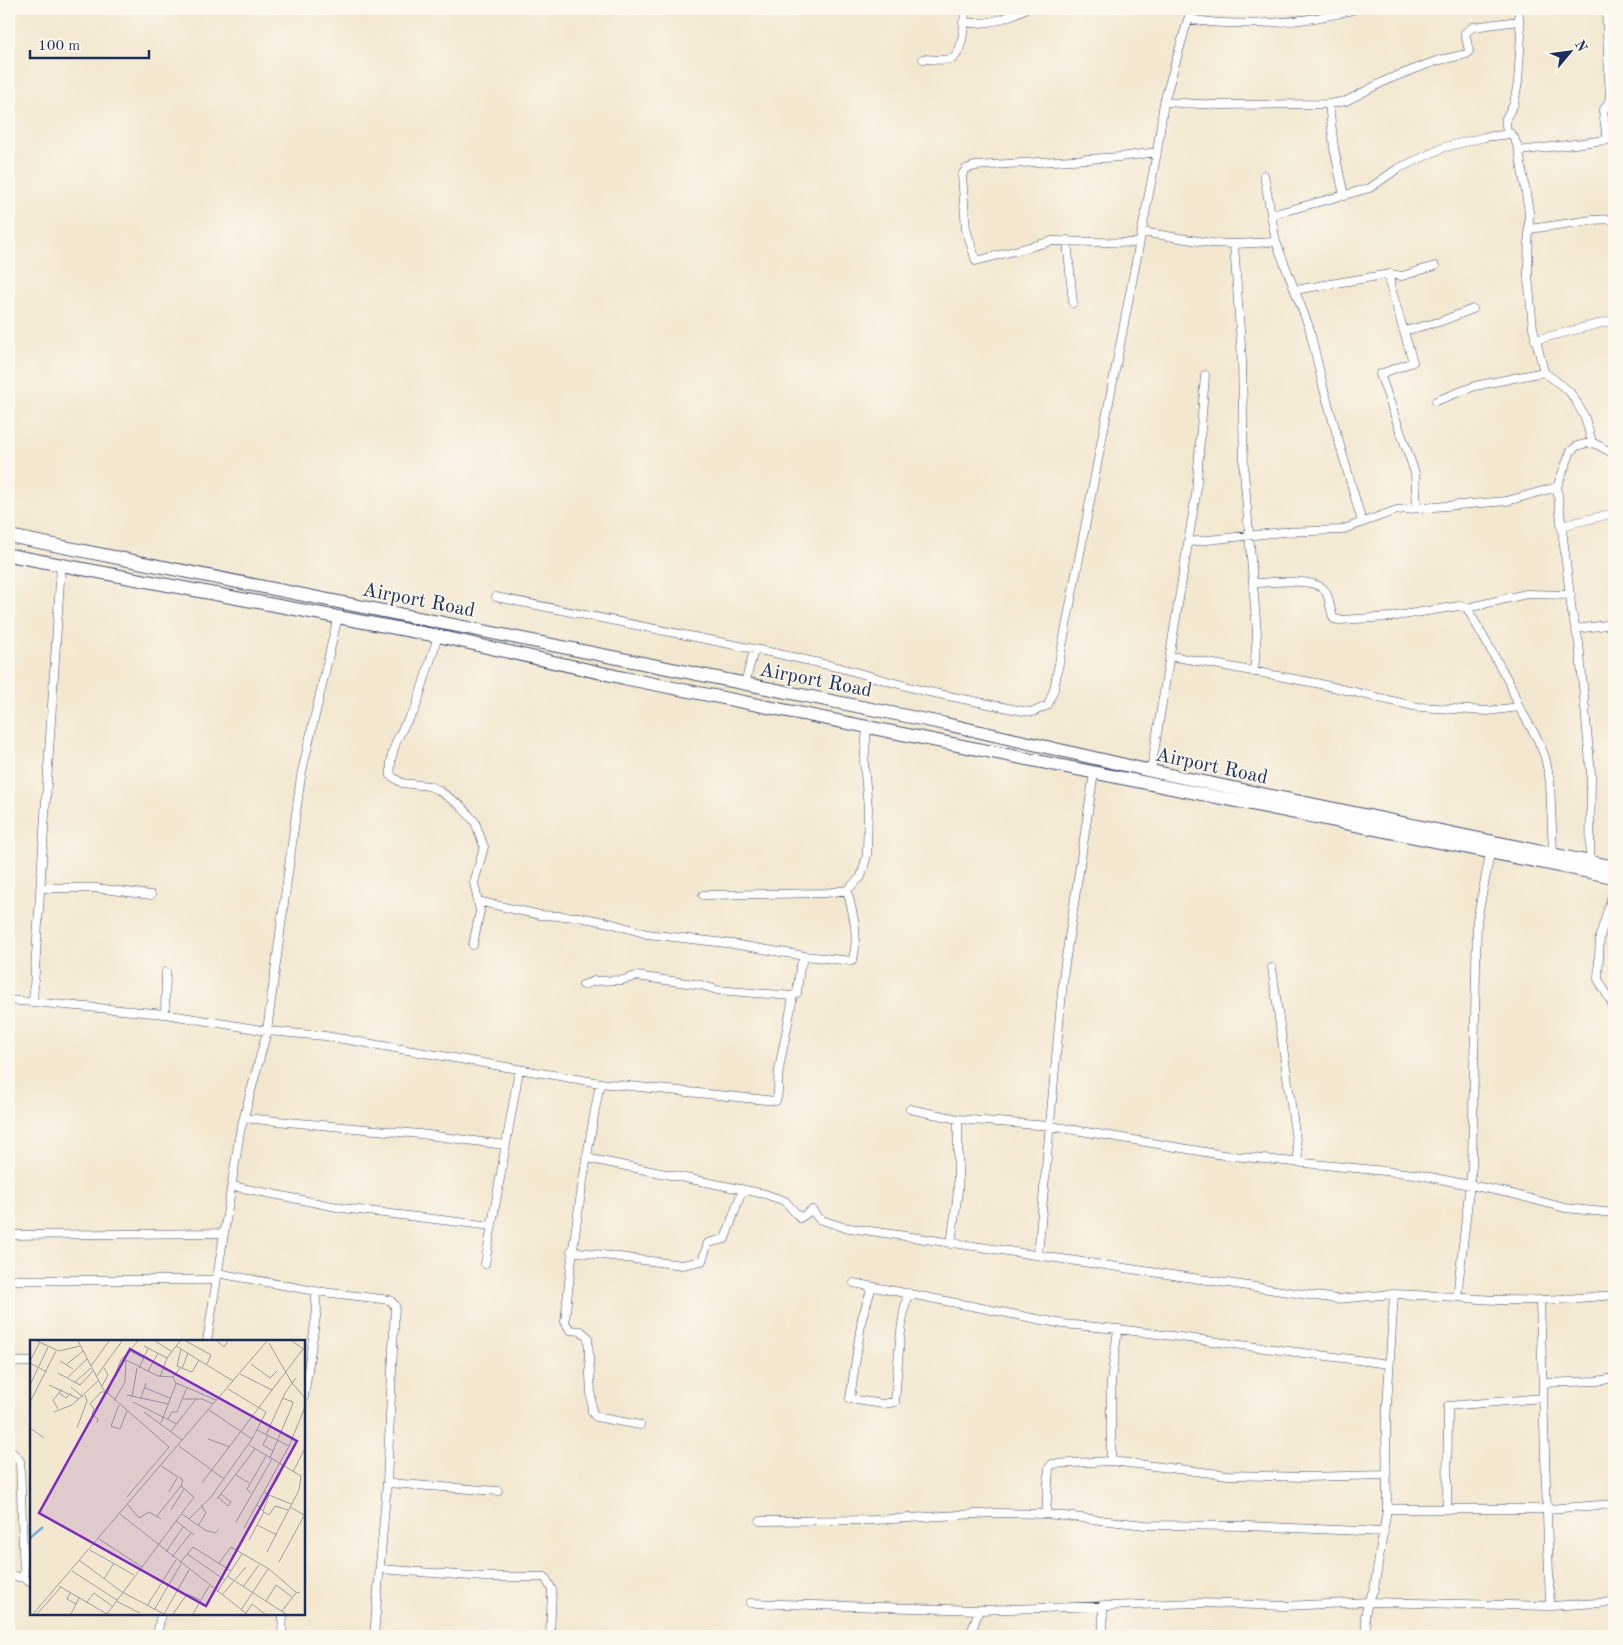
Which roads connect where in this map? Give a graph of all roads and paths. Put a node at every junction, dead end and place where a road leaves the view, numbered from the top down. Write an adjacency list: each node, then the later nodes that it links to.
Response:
1 (965, 9): 9 (street)
2 (1025, 9): 9 (street)
3 (1191, 9): 7 (street)
4 (1356, 9): 7 (street)
5 (1518, 9): 8 (street)
6 (1606, 9): 14 (street)
7 (1189, 19): 11 (street)
8 (1518, 20): 12 (street); 13 (street)
9 (963, 22): 10 (street)
10 (923, 59)
11 (1164, 102): 12 (street); 16 (street)
12 (1329, 104): 18 (street)
13 (1511, 134): 15 (street); 18 (street)
14 (1611, 139): 15 (street)
15 (1519, 151): 21 (street)
16 (1157, 152): 22 (street); 23 (street)
17 (1264, 175): 19 (street)
18 (1344, 196): 19 (street)
19 (1271, 215): 24 (street)
20 (1614, 219): 21 (street)
21 (1530, 229): 34 (street)
22 (1142, 232): 25 (street); 26 (street)
23 (1067, 240): 25 (street); 30 (street)
24 (1276, 242): 26 (street); 29 (street)
25 (1139, 243): 58 (street)
26 (1234, 244): 46 (street)
27 (1436, 266): 28 (street)
28 (1390, 274): 29 (street); 33 (street)
29 (1295, 290): 43 (street)
30 (1073, 303)
31 (1473, 309): 33 (street)
32 (1614, 320): 34 (street)
33 (1404, 331): 41 (street)
34 (1535, 340): 35 (street)
35 (1544, 372): 37 (street); 38 (street)
36 (1205, 375): 47 (street)
37 (1436, 401)
38 (1592, 442): 39 (street); 40 (street)
39 (1614, 454)
40 (1557, 487): 41 (street); 44 (street)
41 (1417, 508): 43 (street)
42 (1614, 513): 44 (street)
43 (1362, 522): 46 (street)
44 (1562, 526): 51 (street)
45 (9, 536): 61 (highway, Airport Road)
46 (1249, 536): 47 (street); 50 (street)
47 (1189, 542): 59 (street)
48 (9, 555): 49 (highway, Airport Road)
49 (61, 565): 54 (highway, Airport Road); 71 (street)
50 (1253, 583): 53 (street); 60 (street)
51 (1571, 595): 53 (street); 56 (street)
52 (496, 597): 58 (street)
53 (1467, 608): 62 (street)
54 (338, 616): 57 (highway, Airport Road); 87 (street)
55 (1614, 624): 56 (street)
56 (1576, 629): 68 (street)
57 (438, 636): 63 (highway, Airport Road); 76 (street)
58 (754, 650): 61 (street)
59 (1171, 656): 60 (street); 64 (street)
60 (1254, 672): 62 (street)
61 (745, 683): 64 (highway, Airport Road)
62 (1519, 707): 67 (street)
63 (867, 727): 65 (highway, Airport Road); 73 (street)
64 (1150, 771): 66 (highway, Airport Road)
65 (1094, 773): 66 (highway, Airport Road); 93 (street)
66 (1491, 847): 67 (highway, Airport Road); 70 (highway, Airport Road); 98 (street)
67 (1553, 854): 68 (highway, Airport Road)
68 (1590, 862): 69 (highway, Airport Road)
69 (1614, 867)
70 (1614, 877)
71 (41, 888): 75 (street); 84 (street)
72 (1614, 889): 85 (street)
73 (847, 890): 74 (street); 78 (street)
74 (703, 895)
75 (150, 896)
76 (477, 901): 77 (street); 78 (street)
77 (473, 945)
78 (804, 956): 82 (street)
79 (1272, 968): 96 (street)
80 (166, 972): 86 (street)
81 (583, 985): 82 (street)
82 (793, 996): 89 (street)
83 (9, 1000): 84 (street)
84 (33, 1002): 86 (street)
85 (1614, 1007)
86 (165, 1014): 87 (street)
87 (267, 1031): 88 (street); 91 (street)
88 (519, 1070): 89 (street); 94 (street)
89 (600, 1083): 95 (street)
90 (910, 1109): 92 (street)
91 (244, 1118): 94 (street); 97 (street)
92 (958, 1119): 93 (street); 104 (street)
93 (1051, 1126): 96 (street); 106 (street)
94 (505, 1145): 101 (street)
95 (586, 1158): 99 (street); 105 (street)
96 (1300, 1162): 98 (street)
97 (232, 1186): 101 (street); 102 (street)
98 (1470, 1187): 100 (street); 116 (street)
99 (742, 1191): 104 (street); 105 (street)
100 (1614, 1213)
101 (492, 1226): 107 (street)
102 (224, 1233): 103 (street); 108 (street)
103 (9, 1235)
104 (951, 1244): 106 (street)
105 (572, 1252): 127 (street)
106 (1038, 1254): 114 (street)
107 (485, 1264)
108 (217, 1277): 109 (street); 112 (street); 119 (street)
109 (9, 1280)
110 (854, 1284): 111 (street)
111 (872, 1286): 113 (street); 113 (street)
112 (315, 1291): 125 (street); 131 (street)
113 (908, 1293): 118 (street)
114 (1394, 1294): 116 (street); 122 (street)
115 (1614, 1296): 117 (street)
116 (1457, 1298): 117 (street)
117 (1540, 1301): 124 (street)
118 (1118, 1329): 122 (street); 129 (street)
119 (207, 1340)
120 (9, 1362): 121 (street)
121 (30, 1362)
122 (1389, 1364): 130 (street)
123 (1614, 1378): 124 (street)
124 (1543, 1383): 126 (street)
125 (305, 1390)
126 (1543, 1398): 135 (street); 136 (street)
127 (640, 1425)
128 (9, 1453): 142 (street)
129 (1110, 1461): 130 (street); 137 (street)
130 (1386, 1475): 134 (street)
131 (387, 1483): 132 (street); 140 (street)
132 (498, 1491)
133 (1614, 1504): 136 (street)
134 (1387, 1509): 135 (street); 139 (street)
135 (1447, 1509): 136 (street)
136 (1548, 1509): 148 (street)
137 (1046, 1514): 138 (street); 139 (street)
138 (760, 1522)
139 (1384, 1532): 144 (street)
140 (381, 1568): 154 (street); 155 (street)
141 (9, 1575): 142 (street)
142 (24, 1578): 143 (street)
143 (30, 1581)
144 (1368, 1602): 147 (street); 148 (street); 158 (street)
145 (1614, 1602): 148 (street)
146 (750, 1603): 149 (street)
147 (1103, 1605): 149 (street); 157 (street)
148 (1550, 1606)
149 (979, 1610): 156 (street)
150 (160, 1615): 152 (street)
151 (283, 1615): 153 (street)
152 (158, 1636)
153 (282, 1636)
154 (374, 1636)
155 (550, 1636)
156 (970, 1636)
157 (1103, 1636)
158 (1367, 1636)

